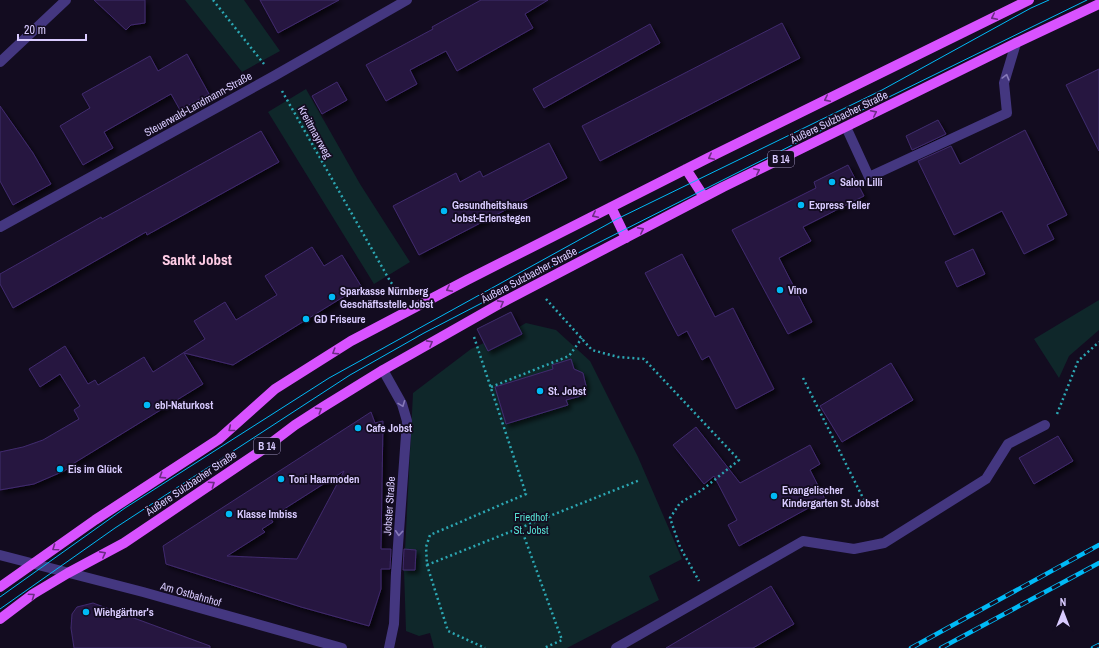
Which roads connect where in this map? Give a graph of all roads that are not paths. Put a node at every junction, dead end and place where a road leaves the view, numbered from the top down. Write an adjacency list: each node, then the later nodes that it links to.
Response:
1 (66, 0): 6 (street)
2 (407, 0): 11 (street, Steuerwald-Landmann-Straße)
3 (1029, 0): 8 (main road, Äußere Sulzbacher Straße, one-way to 8)
4 (1099, 4): 5 (main road, Äußere Sulzbacher Straße / B 14)
5 (1016, 43): 7 (main road, Äußere Sulzbacher Straße / B 14, one-way to 5); 7 (street, one-way to 5)
6 (0, 62)
7 (846, 127): 9 (main road, Äußere Sulzbacher Straße / B 14, one-way to 7)
8 (686, 169): 9 (main road); 10 (main road, Äußere Sulzbacher Straße)
9 (704, 197): 12 (main road, Äußere Sulzbacher Straße / B 14, one-way to 9)
10 (611, 207): 12 (main road); 16 (main road, Äußere Sulzbacher Straße, one-way to 16)
11 (0, 227)
12 (626, 238): 13 (main road, Äußere Sulzbacher Straße / B 14, one-way to 12)
13 (382, 370): 17 (main road, Äußere Sulzbacher Straße / B 14, one-way to 13); 21 (street, Jobster Straße, one-way to 21)
14 (1045, 425): 22 (street)
15 (0, 555): 16 (street, Am Ostbahnhof)
16 (32, 564): 17 (street, Am Ostbahnhof); 18 (main road, Äußere Sulzbacher Straße)
17 (68, 573): 19 (main road, Äußere Sulzbacher Straße / B 14, one-way to 17); 20 (street, Am Ostbahnhof)
18 (0, 587)
19 (0, 618)
20 (342, 648)
21 (389, 648)
22 (616, 648)

